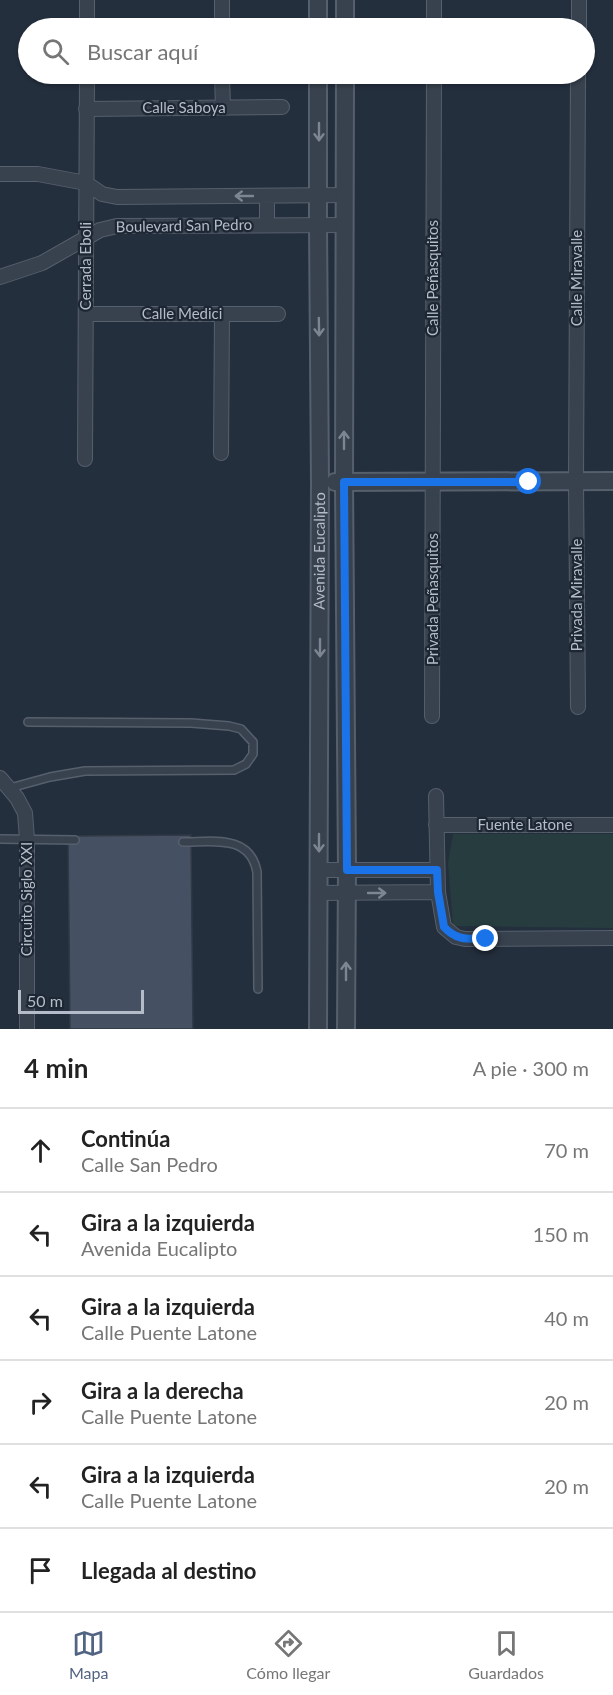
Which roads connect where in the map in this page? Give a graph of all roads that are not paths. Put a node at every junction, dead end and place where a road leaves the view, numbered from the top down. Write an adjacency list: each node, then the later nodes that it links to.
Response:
1 (87, 0): 7 (street)
2 (222, 0): 8 (street)
3 (318, 0): 9 (street)
4 (345, 0): 10 (street)
5 (434, 0): 11 (street)
6 (579, 0): 12 (street)
7 (87, 18)
8 (222, 18)
9 (318, 18)
10 (345, 18)
11 (434, 18)
12 (579, 18)
13 (87, 84): 21 (street, Cerrada Eboli)
14 (222, 84): 19 (street)
15 (318, 84): 24 (street, Avenida Eucalipto, one-way to 24)
16 (345, 84): 25 (street, Avenida Eucalipto)
17 (434, 84): 40 (street, Calle Peñasquitos)
18 (578, 84): 41 (street, Calle Miravalle)
19 (223, 108): 20 (street, Calle Saboya); 21 (street, Calle Saboya)
20 (282, 108)
21 (86, 109): 23 (street, Cerrada Eboli)
22 (0, 174): 23 (street, Boulevard San Pedro)
23 (86, 183): 26 (street, Boulevard San Pedro, one-way to 23); 30 (street, Cerrada Eboli)
24 (319, 195): 25 (street, Boulevard San Pedro); 26 (street, Boulevard San Pedro); 28 (street, Avenida Eucalipto)
25 (344, 195): 29 (street, Avenida Eucalipto)
26 (267, 196): 27 (street)
27 (267, 225): 28 (street, Boulevard San Pedro); 30 (street, Boulevard San Pedro)
28 (318, 225): 29 (street, Boulevard San Pedro); 38 (street, Avenida Eucalipto, one-way to 38)
29 (344, 225): 39 (street, Avenida Eucalipto, one-way to 29)
30 (86, 237): 31 (street, Boulevard San Pedro); 32 (street, Cerrada Eboli)
31 (0, 277)
32 (86, 314): 33 (street, Calle Medici); 36 (street, Cerrada Eboli)
33 (222, 314): 34 (street, Calle Medici); 35 (street)
34 (278, 314)
35 (221, 453)
36 (85, 459)
37 (613, 481): 41 (street)
38 (320, 482): 39 (street); 54 (street, Avenida Eucalipto, one-way to 54)
39 (344, 482): 40 (street); 55 (street, Avenida Eucalipto)
40 (433, 482): 41 (street); 43 (street, Privada Peñasquitos)
41 (576, 482): 42 (street, Privada Miravalle)
42 (578, 707)
43 (432, 716)
44 (28, 722): 46 (lane)
45 (0, 778): 46 (street, Circuito Siglo XXI)
46 (10, 788): 51 (street, Circuito Siglo XXI)
47 (436, 795): 48 (street)
48 (436, 825): 49 (street, Fuente Latone); 56 (street)
49 (613, 825)
50 (0, 839): 51 (lane, Circuito Siglo XXI)
51 (27, 839): 52 (lane, Circuito Siglo XXI); 62 (street, Circuito Siglo XXI)
52 (84, 840)
53 (175, 842): 61 (lane)
54 (320, 870): 55 (street); 58 (street, Avenida Eucalipto)
55 (347, 870): 56 (street); 59 (street, Avenida Eucalipto)
56 (437, 870): 57 (street)
57 (438, 892): 59 (street, one-way to 57); 60 (street)
58 (318, 893): 59 (street); 63 (street, Avenida Eucalipto)
59 (346, 893): 64 (street, Avenida Eucalipto, one-way to 59)
60 (613, 938)
61 (258, 989)
62 (27, 1029)
63 (318, 1029)
64 (346, 1029)

